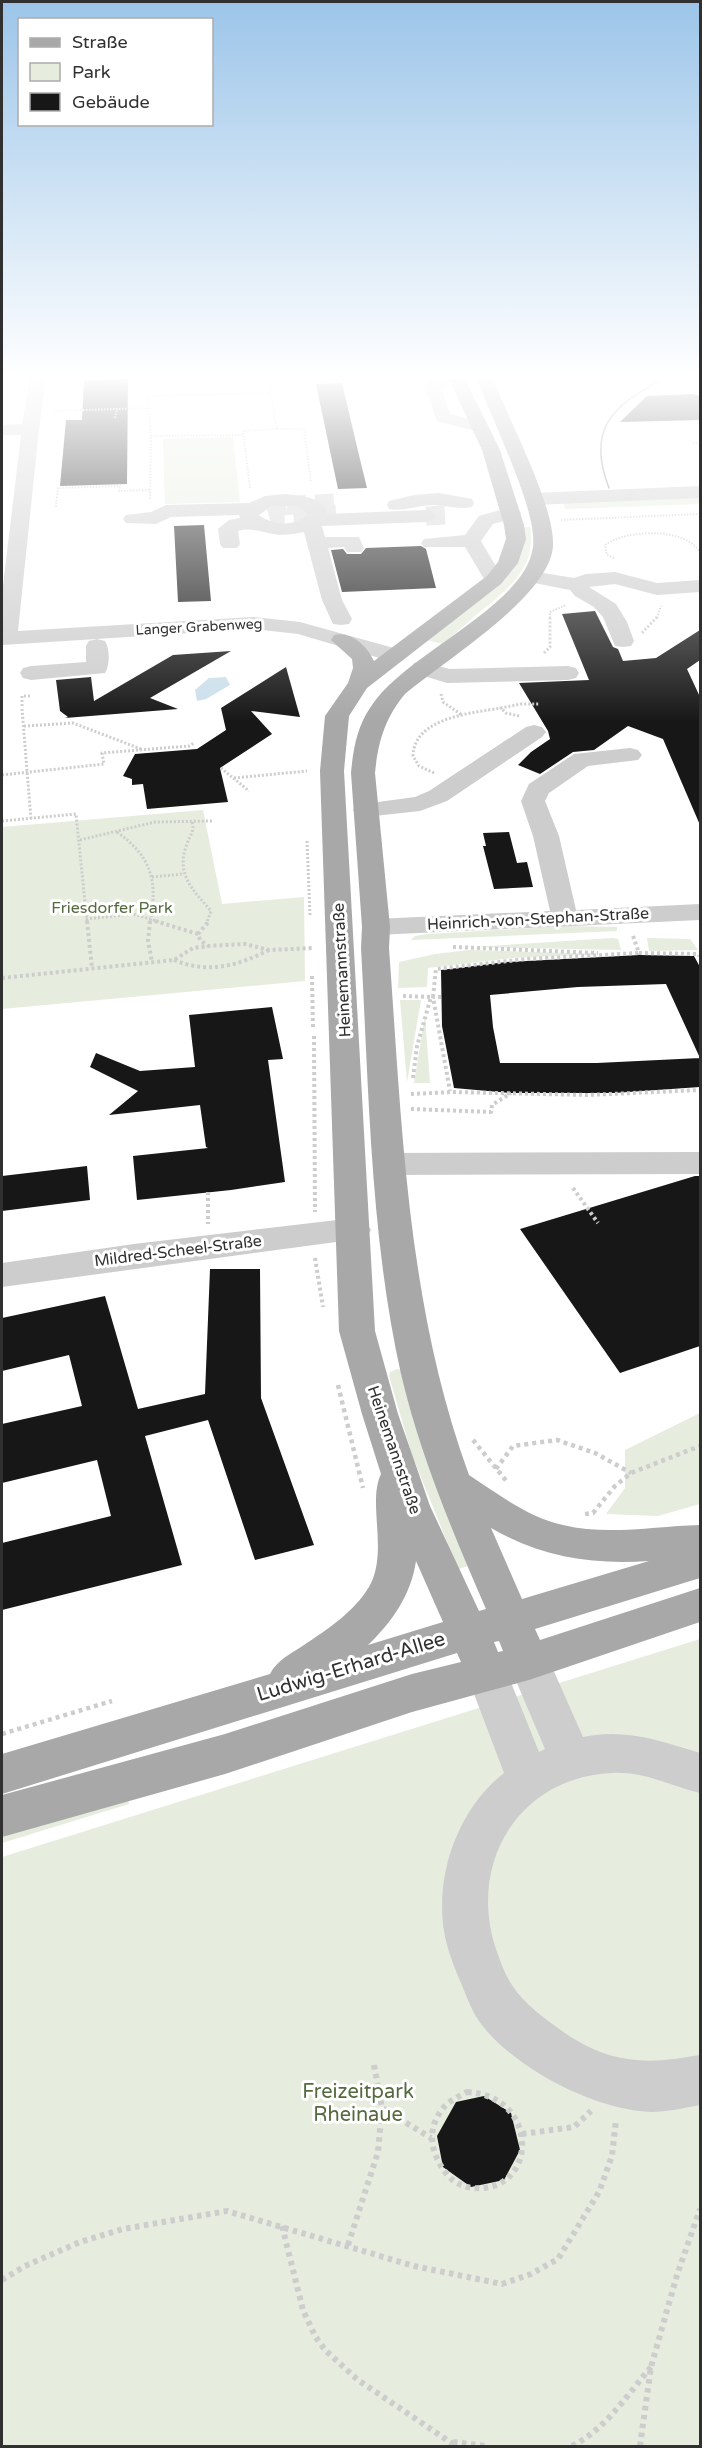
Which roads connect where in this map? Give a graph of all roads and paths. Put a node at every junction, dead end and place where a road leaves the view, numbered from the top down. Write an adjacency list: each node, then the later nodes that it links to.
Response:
1 (16, 493): 19 (street)
2 (57, 493): 12 (path)
3 (123, 493): 10 (path)
4 (147, 493): 10 (path)
5 (251, 493): 16 (path)
6 (315, 493): 17 (street)
7 (504, 493): 15 (main road, Heinemannstraße)
8 (531, 493): 11 (main road, Heinemannstraße)
9 (685, 493): 11 (street)
10 (146, 505): 16 (street)
11 (536, 506): 14 (street); 15 (main road); 29 (main road, Heinemannstraße)
12 (56, 507)
13 (442, 507): 15 (street); 17 (street); 17 (street)
14 (700, 507)
15 (509, 508): 21 (street); 30 (main road, Heinemannstraße)
16 (255, 512): 17 (street); 17 (street); 26 (street)
17 (322, 513): 23 (street)
18 (700, 514): 20 (path)
19 (11, 518): 37 (street)
20 (565, 528)
21 (471, 541): 24 (street); 30 (street)
22 (700, 541): 25 (path)
23 (318, 543): 27 (street); 35 (street)
24 (431, 543)
25 (695, 543): 28 (path); 31 (path)
26 (230, 544)
27 (354, 548)
28 (700, 553)
29 (531, 577): 33 (street); 41 (main road, Heinemannstraße)
30 (494, 580): 40 (main road, Heinemannstraße)
31 (635, 582): 33 (street); 34 (street)
32 (700, 586): 34 (street)
33 (578, 588): 38 (street); 44 (path)
34 (658, 592): 36 (path)
35 (341, 629): 37 (street, Langer Grabenweg); 40 (street, Langer Grabenweg); 45 (main road)
36 (647, 631)
37 (4, 639)
38 (623, 641)
39 (97, 646): 42 (street)
40 (393, 655): 41 (main road); 45 (main road, Heinemannstraße); 53 (main road)
41 (424, 666): 44 (street); 53 (main road, Heinemannstraße)
42 (31, 673)
43 (568, 673): 44 (street)
44 (504, 674)
45 (359, 683): 76 (main road, Heinemannstraße)
46 (32, 696): 50 (path)
47 (540, 704): 48 (path)
48 (501, 708): 49 (path); 59 (path)
49 (531, 725): 59 (street)
50 (24, 726): 52 (path); 57 (path)
51 (194, 743): 52 (path)
52 (142, 749): 57 (path)
53 (365, 749): 62 (main road, Heinemannstraße)
54 (630, 755): 73 (street)
55 (221, 768): 60 (path)
56 (307, 771): 60 (path)
57 (27, 773): 58 (path); 63 (path)
58 (2, 776)
59 (468, 776): 62 (street)
60 (234, 778): 61 (path)
61 (249, 791)
62 (365, 810): 75 (main road, Heinemannstraße)
63 (31, 819): 64 (path); 68 (path)
64 (2, 821)
65 (213, 821): 66 (path)
66 (192, 822): 67 (path); 69 (path)
67 (117, 832): 68 (path); 70 (path)
68 (80, 840): 74 (path)
69 (183, 874): 70 (path); 78 (path)
70 (152, 877): 72 (path)
71 (700, 912): 73 (street, Heinrich-von-Stephan-Straße)
72 (149, 917): 74 (path); 78 (path); 87 (path)
73 (565, 918): 75 (street, Heinrich-von-Stephan-Straße)
74 (86, 919): 88 (path)
75 (376, 927): 76 (main road); 98 (main road, Heinemannstraße)
76 (340, 929): 105 (main road, Heinemannstraße)
77 (632, 932): 83 (path)
78 (198, 934): 80 (path)
79 (442, 945): 84 (path)
80 (209, 946): 82 (path); 86 (path)
81 (312, 948): 82 (path)
82 (269, 950): 86 (path)
83 (639, 954): 84 (path); 85 (path)
84 (611, 955): 91 (path)
85 (699, 956)
86 (174, 960): 87 (path)
87 (152, 962): 88 (path)
88 (92, 968): 89 (path)
89 (2, 978)
90 (407, 996): 91 (path)
91 (432, 997): 92 (path); 93 (path); 96 (path)
92 (441, 997)
93 (412, 1082)
94 (700, 1090): 97 (path)
95 (432, 1091): 96 (path)
96 (450, 1091): 97 (path)
97 (511, 1093): 98 (path)
98 (387, 1108): 101 (main road, Heinemannstraße)
99 (700, 1163): 100 (street)
100 (596, 1165): 101 (street); 102 (street)
101 (389, 1176): 102 (street); 104 (main road, Heinemannstraße)
102 (571, 1185): 103 (path)
103 (598, 1223)
104 (394, 1227): 105 (main road); 111 (main road, Heinemannstraße)
105 (354, 1230): 106 (street, Mildred-Scheel-Straße); 108 (main road, Heinemannstraße)
106 (2, 1275)
107 (700, 1446): 110 (path)
108 (395, 1460): 117 (main road, Heinemannstraße); 120 (main road)
109 (496, 1468): 110 (path)
110 (632, 1473): 112 (path)
111 (456, 1486): 113 (main road); 116 (main road, Heinemannstraße)
112 (573, 1515)
113 (700, 1541)
114 (700, 1562): 116 (main road, Ludwig-Erhard-Allee)
115 (700, 1605): 118 (main road)
116 (511, 1619): 117 (main road, Ludwig-Erhard-Allee); 118 (main road, Heinemannstraße)
117 (467, 1632): 119 (main road, Heinemannstraße); 120 (main road, Ludwig-Erhard-Allee)
118 (529, 1662): 119 (main road); 123 (street)
119 (487, 1673): 126 (street); 127 (main road)
120 (268, 1693): 125 (main road, Ludwig-Erhard-Allee)
121 (112, 1701): 122 (path)
122 (2, 1734)
123 (571, 1759): 124 (street); 126 (street)
124 (700, 1773)
125 (2, 1774)
126 (528, 1779): 130 (street)
127 (2, 1816)
128 (374, 2065): 131 (path)
129 (700, 2080): 130 (street)
130 (621, 2084): 137 (path)
131 (382, 2108): 134 (path); 137 (path)
132 (574, 2127): 133 (path)
133 (522, 2134): 134 (path); 134 (path)
134 (431, 2138)
135 (700, 2209): 139 (path)
136 (282, 2225): 137 (path); 138 (path); 140 (path)
137 (348, 2246)
138 (2, 2280)
139 (651, 2367): 142 (path); 143 (path)
140 (454, 2444): 141 (path)
141 (486, 2446)
142 (572, 2446)
143 (640, 2446)

